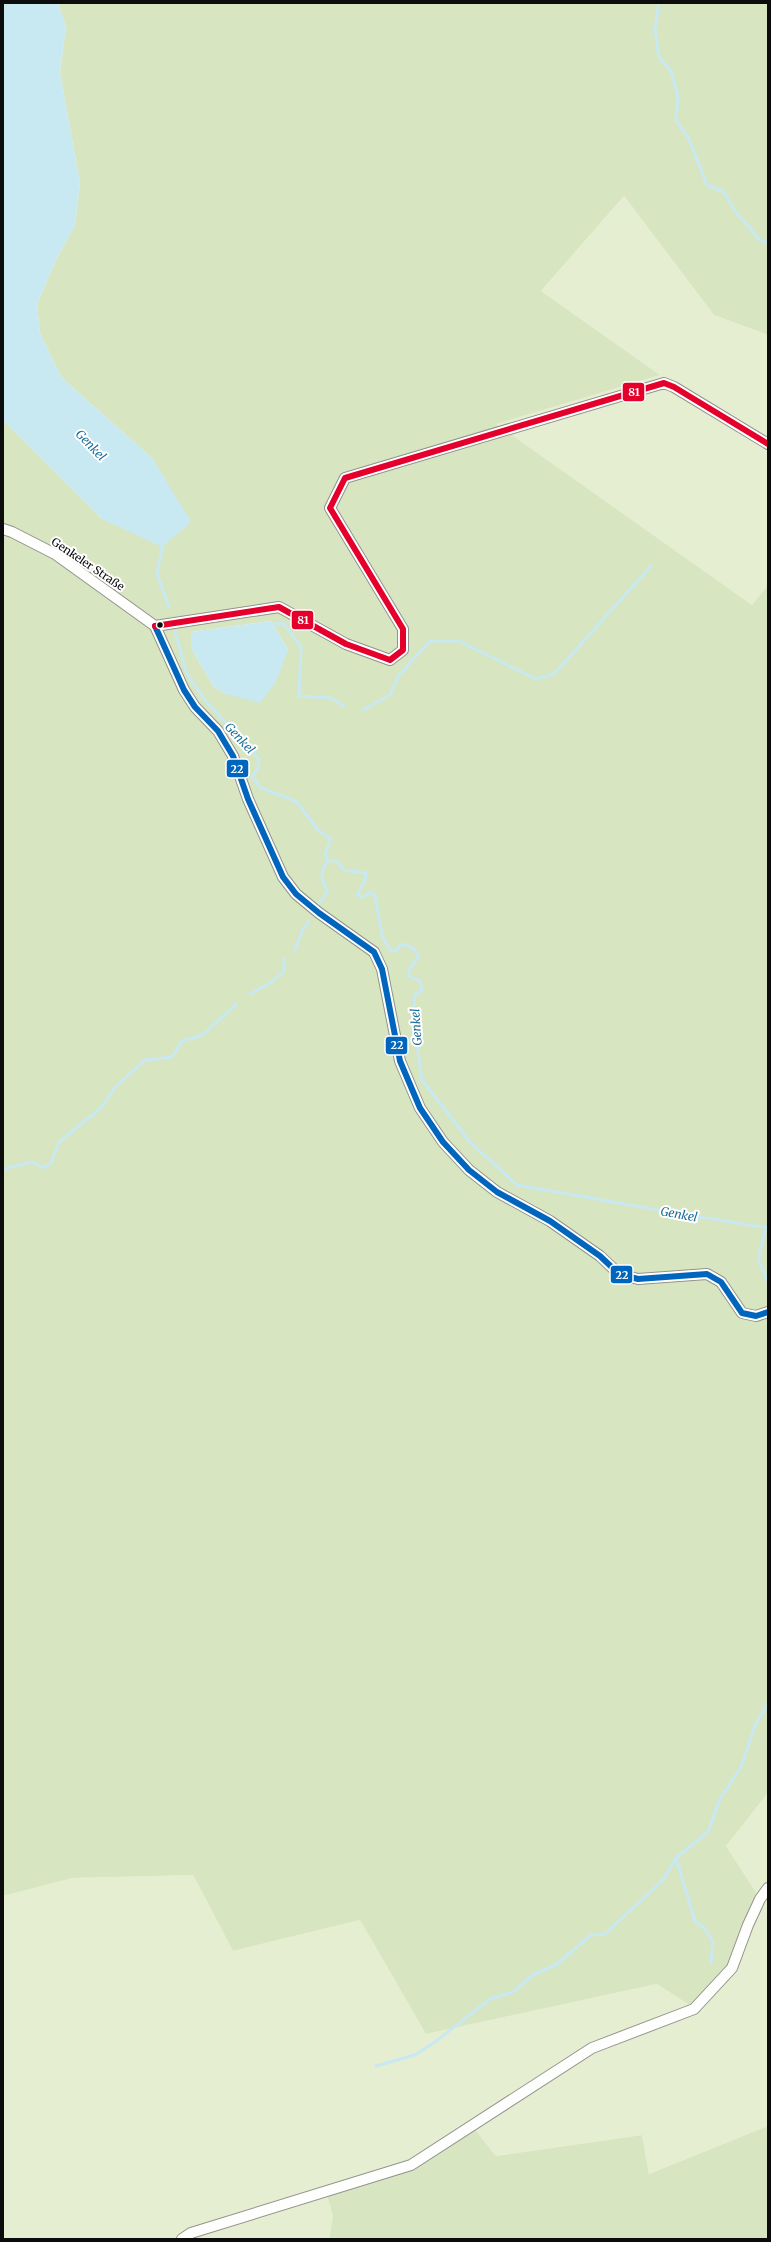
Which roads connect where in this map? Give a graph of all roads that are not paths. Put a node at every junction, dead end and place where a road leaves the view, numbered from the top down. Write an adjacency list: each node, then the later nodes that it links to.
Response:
1 (768, 444): 3 (street)
2 (3, 530): 3 (street, Genkeler Straße)
3 (155, 626): 4 (street)
4 (768, 1312)
5 (768, 1888): 6 (street)
6 (182, 2239)

